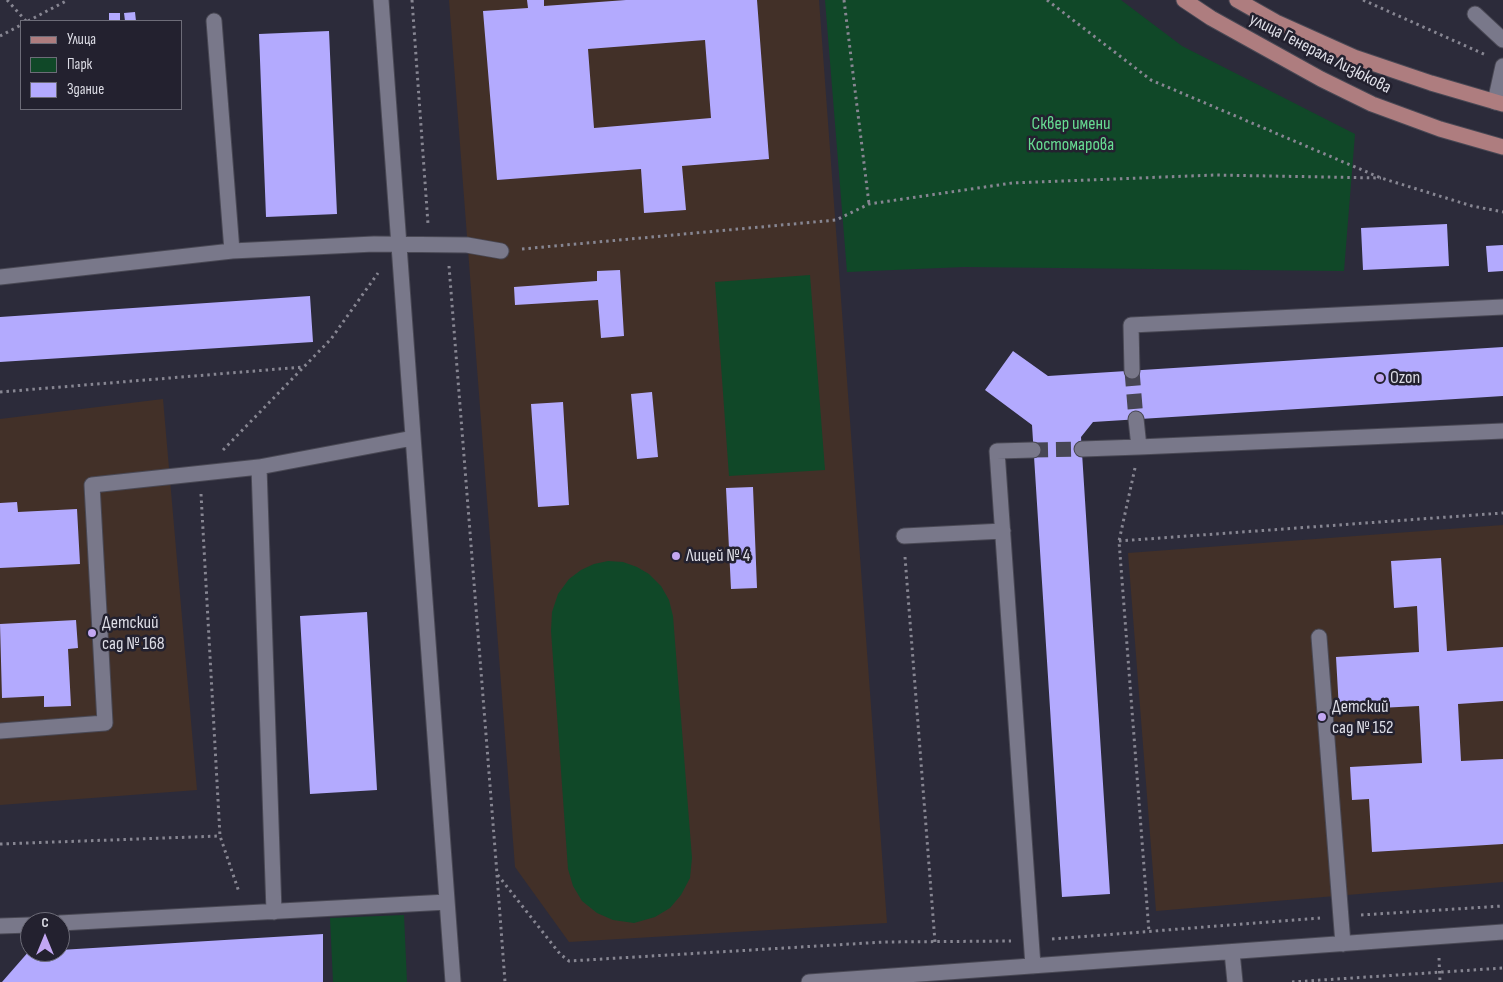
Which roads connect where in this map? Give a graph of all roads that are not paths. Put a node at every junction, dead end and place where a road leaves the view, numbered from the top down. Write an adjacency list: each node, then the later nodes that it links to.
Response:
1 (381, 0): 10 (street)
2 (1184, 0): 9 (main road, улица Генерала Лизюкова)
3 (1237, 0): 8 (main road, улица Генерала Лизюкова)
4 (1475, 14): 6 (street)
5 (214, 21): 11 (street)
6 (1503, 40)
7 (1499, 62): 8 (street)
8 (1499, 103)
9 (1503, 147)
10 (398, 244): 11 (street); 12 (street); 18 (street)
11 (232, 251): 13 (street)
12 (501, 251)
13 (0, 277)
14 (1503, 307): 15 (street)
15 (1132, 371)
16 (1136, 419): 19 (street)
17 (1503, 431): 19 (street)
18 (413, 438): 22 (street); 27 (street)
19 (1139, 447): 20 (street)
20 (1082, 449)
21 (1033, 450): 23 (street)
22 (259, 467): 26 (street); 28 (street)
23 (1003, 531): 24 (street); 35 (street)
24 (904, 536)
25 (1319, 637): 33 (street)
26 (0, 731)
27 (447, 902): 28 (street); 37 (street)
28 (274, 912): 29 (street)
29 (70, 923)
30 (20, 925): 31 (street)
31 (0, 926)
32 (1503, 932): 33 (street)
33 (1343, 944): 34 (street)
34 (1232, 952): 35 (street); 40 (street)
35 (1034, 966): 36 (street)
36 (976, 970): 38 (street); 39 (street)
37 (453, 982)
38 (809, 982)
39 (966, 982)
40 (1235, 982)

